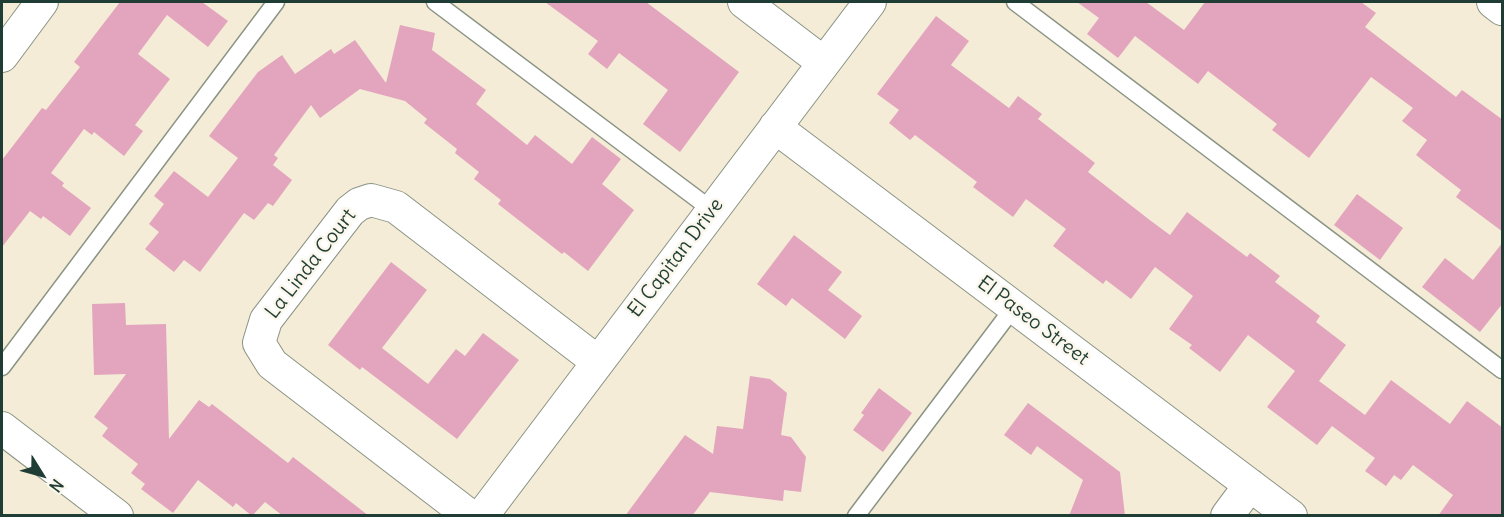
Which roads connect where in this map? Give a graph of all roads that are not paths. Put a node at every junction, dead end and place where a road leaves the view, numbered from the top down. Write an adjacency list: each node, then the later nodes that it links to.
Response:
1 (42, 2): 9 (street)
2 (276, 2): 15 (lane)
3 (435, 2): 12 (lane)
4 (744, 2): 10 (street)
5 (870, 2): 10 (street, El Capitan Drive)
6 (1015, 2): 16 (lane)
7 (1493, 2): 8 (street)
8 (1503, 9)
9 (2, 56)
10 (824, 63): 11 (street, El Capitan Drive)
11 (775, 127): 12 (street, El Capitan Drive); 13 (street, El Paseo Street)
12 (712, 210): 14 (street, El Capitan Drive)
13 (1014, 307): 18 (street, El Paseo Street); 22 (lane)
14 (598, 362): 20 (street, La Linda Court); 21 (street, El Capitan Drive)
15 (2, 367)
16 (1503, 370)
17 (2, 428): 19 (street)
18 (1250, 485): 23 (street); 24 (street, El Paseo Street)
19 (117, 516)
20 (470, 516)
21 (482, 516)
22 (856, 516)
23 (1227, 516)
24 (1291, 516)

